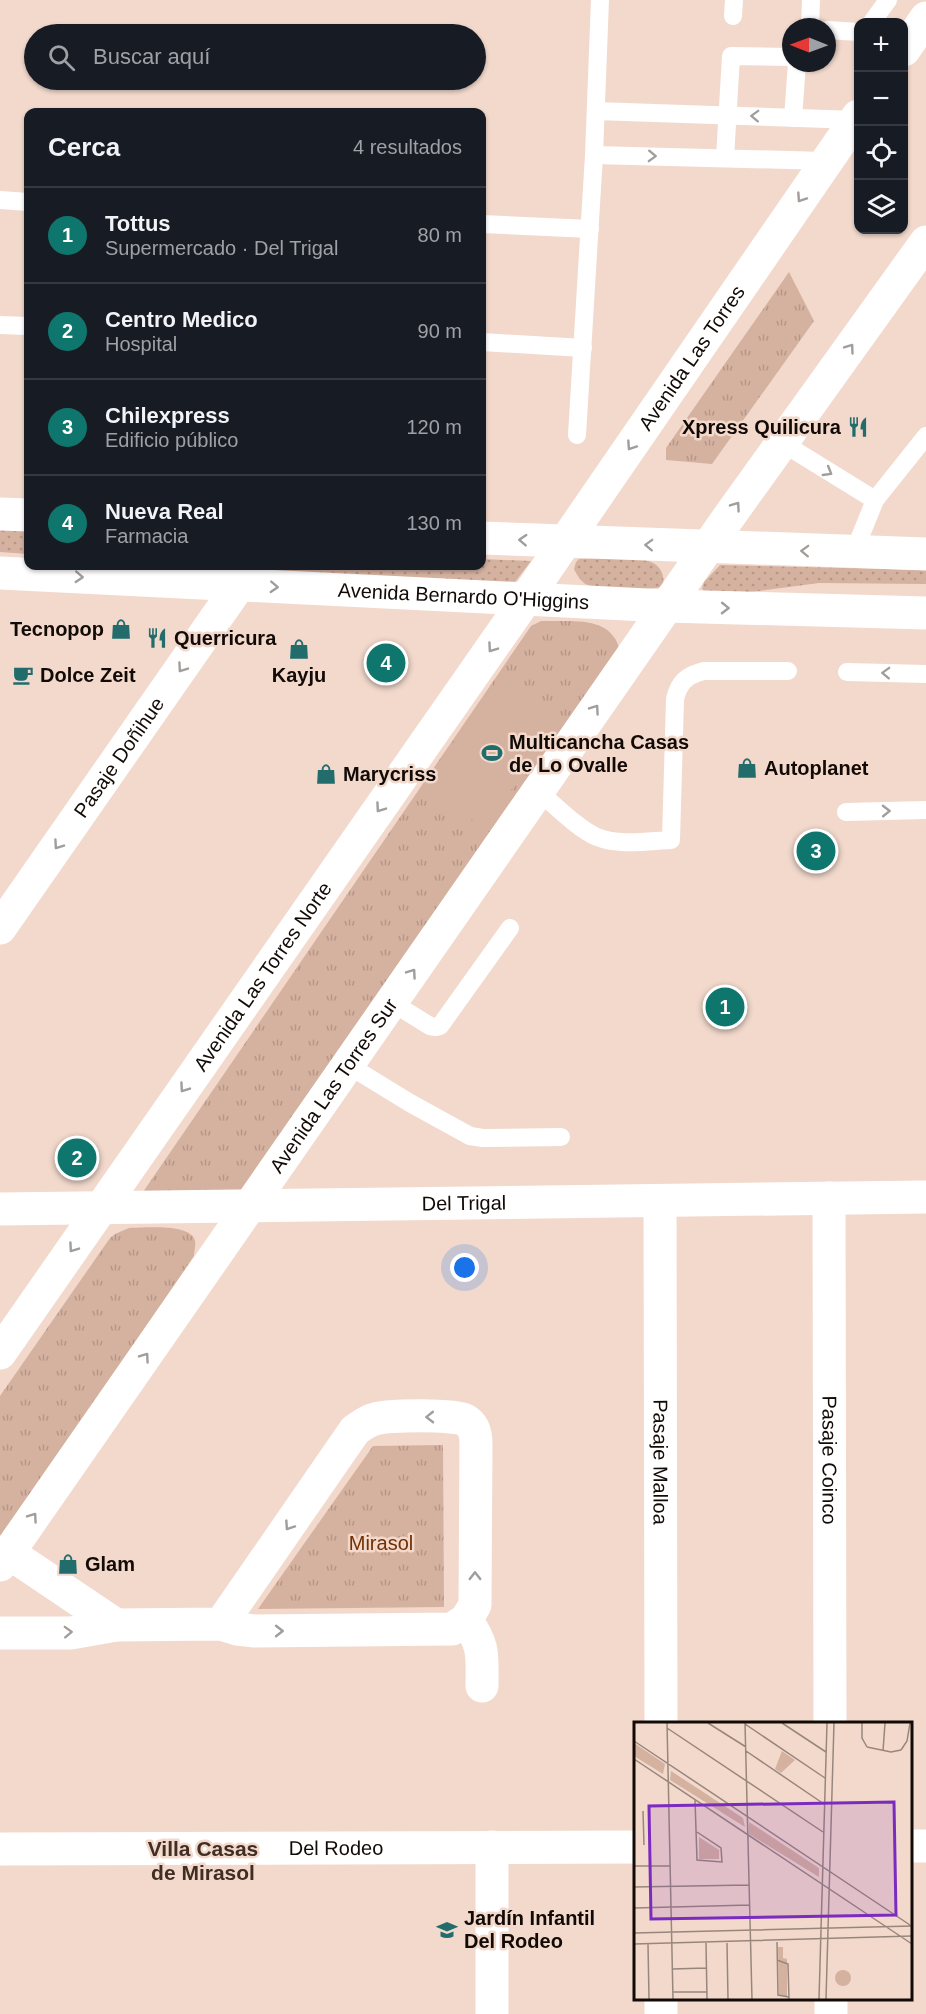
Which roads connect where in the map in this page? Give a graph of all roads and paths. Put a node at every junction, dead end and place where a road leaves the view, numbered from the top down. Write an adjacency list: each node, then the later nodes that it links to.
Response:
1 (600, 0): 12 (lane)
2 (811, 0): 4 (lane)
3 (888, 0): 5 (lane)
4 (810, 18)
5 (875, 18)
6 (926, 18): 9 (street)
7 (836, 31): 8 (lane)
8 (854, 32)
9 (908, 43)
10 (782, 57): 13 (lane)
11 (796, 72): 14 (lane)
12 (596, 111): 13 (lane); 17 (lane)
13 (728, 115): 14 (lane, one-way to 13); 18 (lane)
14 (793, 118): 15 (lane)
15 (854, 118)
16 (854, 122): 19 (street, Avenida Las Torres)
17 (594, 155): 18 (lane, one-way to 18); 23 (lane)
18 (725, 158): 19 (lane)
19 (826, 161): 36 (street, Avenida Las Torres, one-way to 36)
20 (0, 201): 21 (lane)
21 (24, 202)
22 (486, 224): 23 (lane)
23 (590, 229): 28 (lane)
24 (926, 242): 31 (street, one-way to 24)
25 (0, 325): 26 (lane)
26 (24, 326)
27 (486, 342): 28 (lane)
28 (583, 348): 29 (lane)
29 (578, 435)
30 (926, 436): 32 (lane)
31 (781, 442): 32 (lane, one-way to 32); 37 (street, one-way to 31)
32 (875, 501): 38 (lane)
33 (0, 514): 34 (street)
34 (24, 515)
35 (486, 538): 36 (street, one-way to 35)
36 (565, 542): 37 (street, one-way to 36); 42 (street, Avenida Las Torres)
37 (707, 548): 38 (street, one-way to 37); 43 (street)
38 (854, 552): 39 (street)
39 (926, 554)
40 (13, 573): 41 (street, Avenida Bernardo O'Higgins, one-way to 41)
41 (239, 585): 42 (street, Avenida Bernardo O'Higgins, one-way to 42); 51 (street, Pasaje Doñihue, one-way to 51)
42 (525, 600): 43 (street, Avenida Bernardo O'Higgins); 61 (street, Avenida Las Torres Norte, one-way to 61)
43 (667, 606): 44 (street, Avenida Bernardo O'Higgins, one-way to 44); 48 (street, Avenida Las Torres Sur, one-way to 43)
44 (926, 613)
45 (788, 671): 48 (lane)
46 (846, 672): 47 (lane, one-way to 46)
47 (926, 674)
48 (538, 791): 53 (street, Avenida Las Torres Sur, one-way to 48)
49 (926, 810): 50 (lane, one-way to 49)
50 (846, 812)
51 (0, 928)
52 (510, 928): 53 (lane)
53 (391, 1002): 54 (street, Avenida Las Torres Sur)
54 (348, 1065): 55 (lane); 59 (street, Avenida Las Torres Sur)
55 (561, 1137)
56 (926, 1197): 57 (street, Del Trigal)
57 (829, 1198): 58 (street, Del Trigal); 70 (street, Pasaje Coinco)
58 (660, 1201): 59 (street, Del Trigal); 69 (street, Pasaje Malloa)
59 (249, 1207): 61 (street, Del Trigal); 63 (street, Avenida Las Torres Sur, one-way to 59)
60 (0, 1209): 61 (street, Del Trigal)
61 (100, 1209): 62 (street, Avenida Las Torres Norte, one-way to 62)
62 (0, 1353)
63 (4, 1559): 66 (street)
64 (466, 1620): 65 (street, one-way to 64); 65 (street, one-way to 65); 68 (street)
65 (221, 1624): 66 (street)
66 (116, 1625): 67 (street, one-way to 66)
67 (0, 1633)
68 (482, 1686)
69 (661, 1722)
70 (830, 1722)
71 (492, 1847): 72 (street, Del Rodeo); 73 (street, Del Rodeo); 74 (street)
72 (634, 1847)
73 (0, 1849)
74 (492, 2014)

